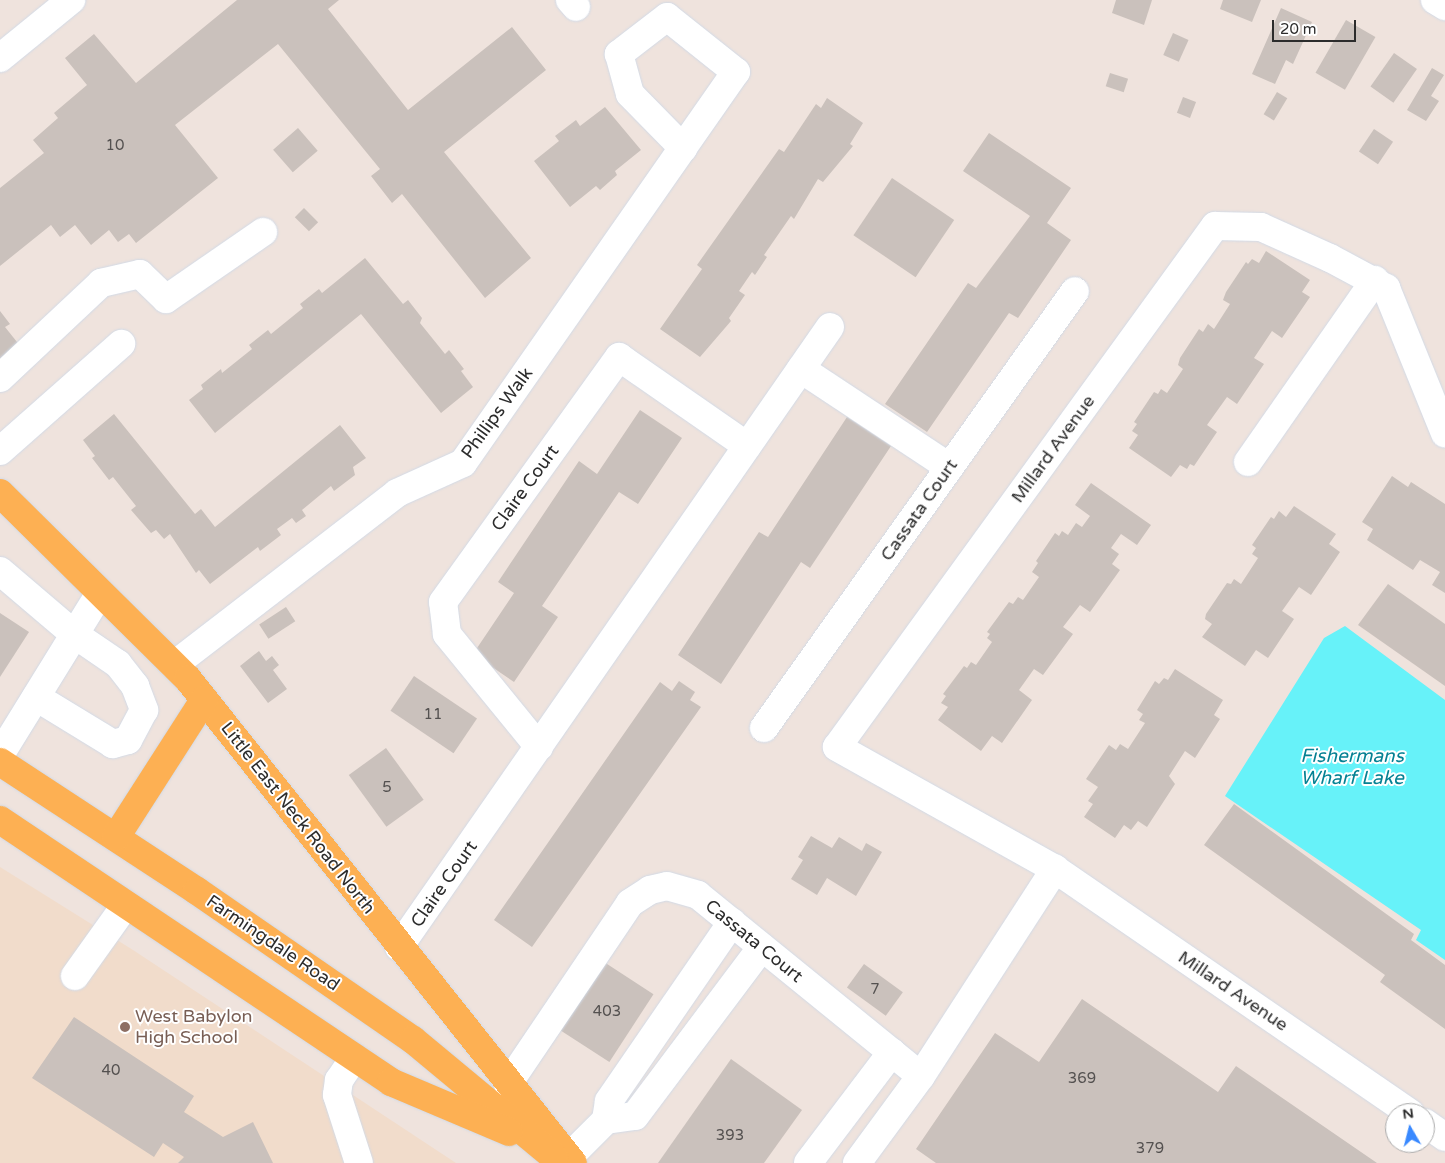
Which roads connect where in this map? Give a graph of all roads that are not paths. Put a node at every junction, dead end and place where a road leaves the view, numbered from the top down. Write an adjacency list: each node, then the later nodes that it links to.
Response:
1 (71, 0): 4 (street)
2 (1435, 0): 3 (street)
3 (1445, 6)
4 (0, 58)
5 (683, 148): 5 (street, Phillips Walk); 22 (street, Phillips Walk)
6 (263, 232): 12 (street)
7 (1375, 280): 13 (street, Millard Avenue); 16 (street); 31 (street, Millard Avenue)
8 (1075, 291): 17 (street, Cassata Court)
9 (830, 328): 11 (street, Claire Court)
10 (121, 344): 15 (street)
11 (801, 369): 14 (street, Claire Court); 17 (street)
12 (0, 378)
13 (1445, 433)
14 (748, 446): 26 (street, Claire Court); 26 (street, Claire Court)
15 (0, 451)
16 (1248, 462)
17 (949, 467): 25 (street, Cassata Court)
18 (0, 493): 20 (main road, Little East Neck Road North)
19 (0, 571): 21 (street)
20 (100, 593): 21 (street); 22 (main road, Little East Neck Road North)
21 (74, 634): 23 (street); 23 (street)
22 (174, 665): 24 (main road, Little East Neck Road North)
23 (36, 697): 27 (street)
24 (204, 700): 30 (main road); 34 (main road, Little East Neck Road North)
25 (764, 728)
26 (539, 747): 34 (street, Claire Court)
27 (0, 756)
28 (0, 762): 30 (main road, Farmingdale Road)
29 (0, 820): 32 (main road, Farmingdale Road)
30 (116, 837): 43 (main road, Farmingdale Road)
31 (1055, 869): 39 (street); 41 (street, Millard Avenue)
32 (125, 906): 36 (street); 38 (main road, Farmingdale Road)
33 (732, 922): 35 (street, Cassata Court); 40 (street, Cassata Court); 42 (street)
34 (399, 947): 40 (main road, Little East Neck Road North)
35 (762, 947): 37 (street, Cassata Court); 42 (street)
36 (75, 976)
37 (892, 1052): 39 (street, Cassata Court); 46 (street)
38 (354, 1058): 43 (main road, Farmingdale Road); 45 (street)
39 (921, 1076): 47 (street)
40 (508, 1084): 44 (main road, Little East Neck Road North)
41 (1395, 1103)
42 (606, 1120): 44 (street)
43 (533, 1142): 44 (main road, Farmingdale Road)
44 (568, 1161)
45 (359, 1163)
46 (808, 1163)
47 (857, 1163)

